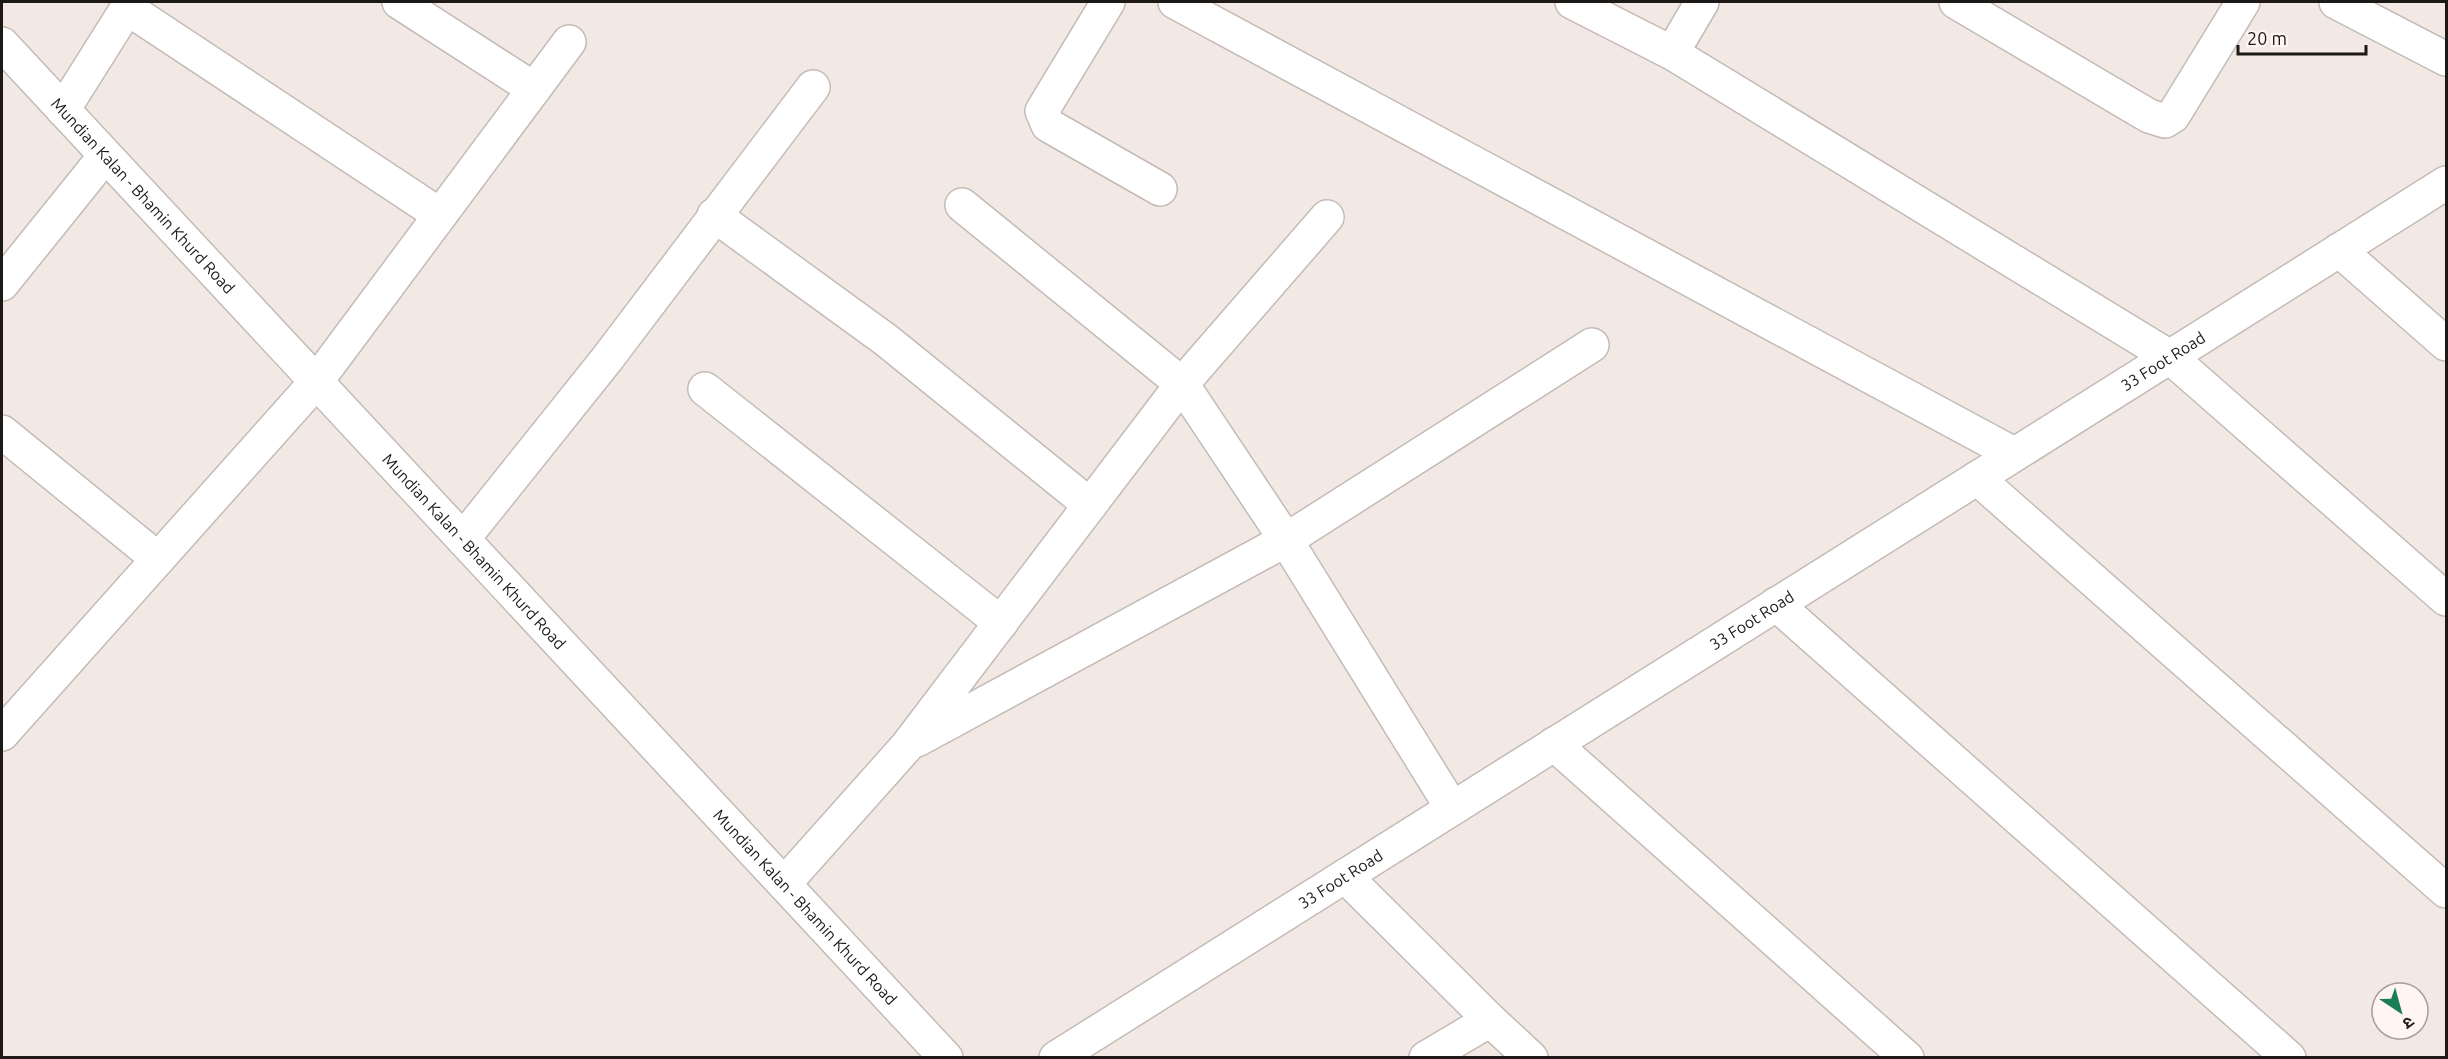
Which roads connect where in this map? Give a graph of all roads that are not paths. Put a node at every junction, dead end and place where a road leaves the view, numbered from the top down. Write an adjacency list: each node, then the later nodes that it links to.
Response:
1 (399, 2): 15 (street)
2 (1108, 2): 19 (street)
3 (1175, 2): 33 (street)
4 (1572, 2): 12 (street)
5 (1702, 2): 12 (street)
6 (1956, 2): 7 (street)
7 (2243, 2)
8 (2336, 2): 13 (street)
9 (129, 5): 16 (street); 21 (street)
10 (569, 42): 15 (street)
11 (2, 45): 16 (street, Mundian Kalan - Bhamin Khurd Road)
12 (1672, 53): 28 (street)
13 (2446, 59)
14 (813, 87): 22 (street)
15 (534, 89): 21 (street)
16 (63, 110): 17 (street, Mundian Kalan - Bhamin Khurd Road)
17 (105, 156): 25 (street); 29 (street, Mundian Kalan - Bhamin Khurd Road)
18 (2446, 183): 24 (street, 33 Foot Road)
19 (1160, 189)
20 (962, 205): 30 (street)
21 (440, 214): 29 (street)
22 (714, 215): 35 (street); 36 (street)
23 (1327, 217): 30 (street)
24 (2338, 250): 26 (street); 28 (street, 33 Foot Road)
25 (2, 284)
26 (2446, 344)
27 (1592, 345): 37 (street)
28 (2170, 357): 33 (street, 33 Foot Road); 39 (street)
29 (316, 382): 36 (street, Mundian Kalan - Bhamin Khurd Road); 38 (street)
30 (1182, 384): 35 (street); 37 (street)
31 (705, 389): 41 (street)
32 (2, 432): 38 (street)
33 (2014, 454): 34 (street, 33 Foot Road)
34 (1977, 478): 40 (street, 33 Foot Road); 48 (street)
35 (1090, 505): 41 (street)
36 (463, 540): 47 (street, Mundian Kalan - Bhamin Khurd Road)
37 (1286, 540): 44 (street); 45 (street)
38 (158, 559): 42 (street)
39 (2446, 599)
40 (1776, 604): 43 (street, 33 Foot Road); 55 (street)
41 (1001, 623): 44 (street)
42 (7, 717)
43 (1554, 744): 45 (street, 33 Foot Road); 54 (street)
44 (907, 746): 47 (street)
45 (1452, 808): 46 (street, 33 Foot Road)
46 (1345, 876): 49 (street); 51 (street, 33 Foot Road)
47 (784, 884): 50 (street, Mundian Kalan - Bhamin Khurd Road)
48 (2446, 891)
49 (1490, 1020): 52 (street); 53 (street)
50 (946, 1058)
51 (1056, 1058)
52 (1426, 1058)
53 (1531, 1058)
54 (1907, 1058)
55 (2289, 1058)

